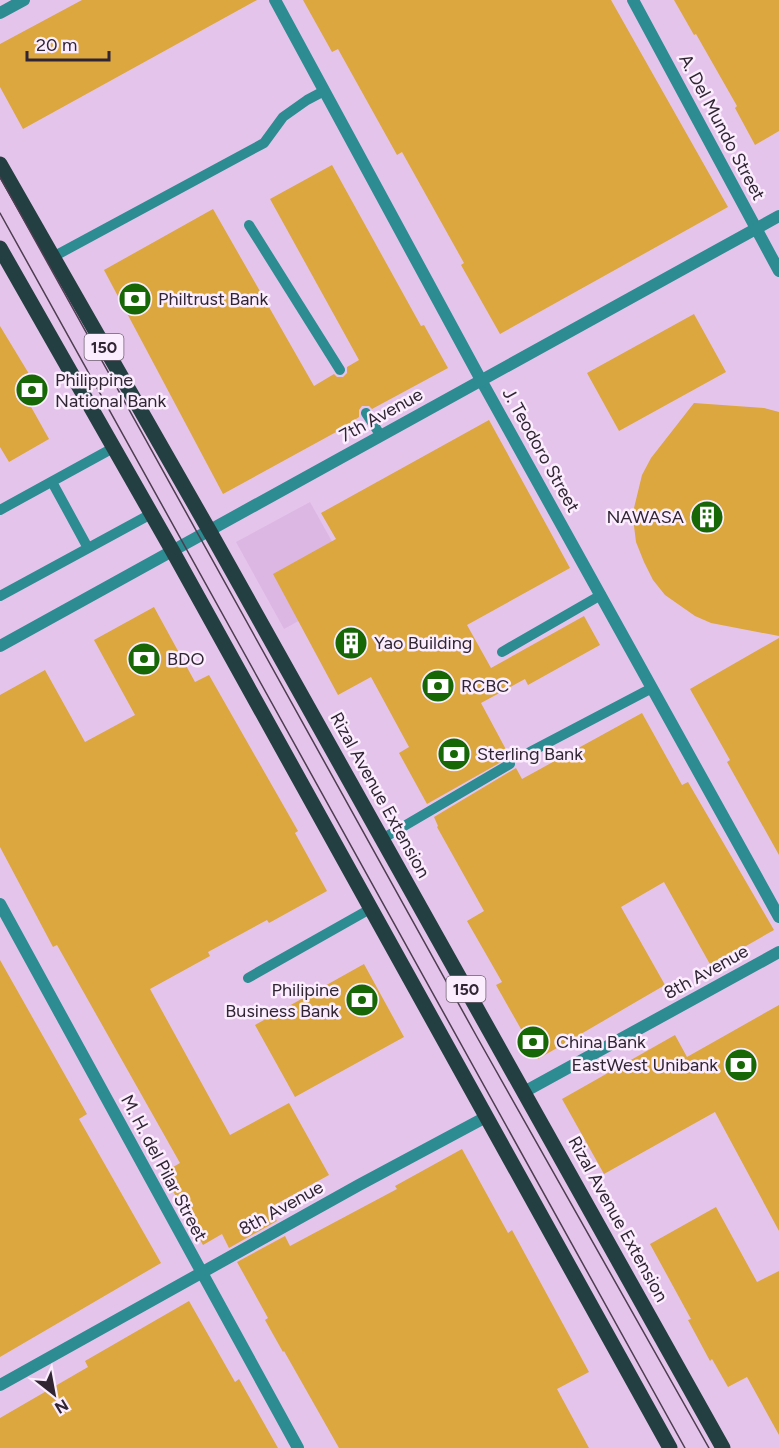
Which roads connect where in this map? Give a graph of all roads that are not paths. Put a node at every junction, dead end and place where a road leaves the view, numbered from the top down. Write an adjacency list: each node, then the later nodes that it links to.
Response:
1 (24, 0): 4 (street)
2 (275, 0): 5 (street, J. Teodoro Street)
3 (633, 0): 9 (street, A. Del Mundo Street)
4 (0, 13)
5 (324, 91): 11 (lane); 14 (street, J. Teodoro Street)
6 (0, 164): 11 (main road, Rizal Avenue Extension / 150)
7 (779, 216): 9 (street, 7th Avenue)
8 (249, 225): 13 (lane)
9 (756, 229): 12 (street, A. Del Mundo Street); 14 (street, 7th Avenue)
10 (0, 248): 17 (main road, 150)
11 (53, 257): 21 (main road, Rizal Avenue Extension / 150)
12 (779, 271)
13 (340, 370)
14 (481, 380): 16 (street, 7th Avenue); 24 (street, J. Teodoro Street)
15 (366, 413): 16 (lane)
16 (381, 436): 21 (street, 7th Avenue)
17 (114, 448): 18 (lane); 20 (main road, 150)
18 (52, 482): 19 (lane); 22 (lane)
19 (0, 510)
20 (151, 514): 22 (lane); 23 (main road, 150)
21 (210, 530): 23 (street, 7th Avenue); 31 (main road, Rizal Avenue Extension / 150)
22 (88, 548): 25 (lane)
23 (172, 550): 26 (street, 7th Avenue); 33 (main road, 150)
24 (601, 595): 27 (lane); 28 (street, J. Teodoro Street)
25 (0, 596)
26 (0, 646)
27 (502, 652)
28 (652, 688): 29 (lane); 34 (street, J. Teodoro Street)
29 (530, 752)
30 (510, 764): 31 (lane)
31 (382, 839): 37 (main road, Rizal Avenue Extension / 150)
32 (0, 904): 39 (street, M. H. del Pilar Street)
33 (370, 909): 36 (lane); 38 (main road, 150)
34 (779, 917)
35 (779, 952): 37 (street, 8th Avenue)
36 (248, 978)
37 (524, 1092): 43 (main road, Rizal Avenue Extension / 150)
38 (486, 1118): 39 (street, 8th Avenue); 42 (main road, 150)
39 (200, 1274): 40 (street, 8th Avenue); 41 (street, M. H. del Pilar Street)
40 (0, 1385)
41 (298, 1448)
42 (670, 1448)
43 (723, 1448)

